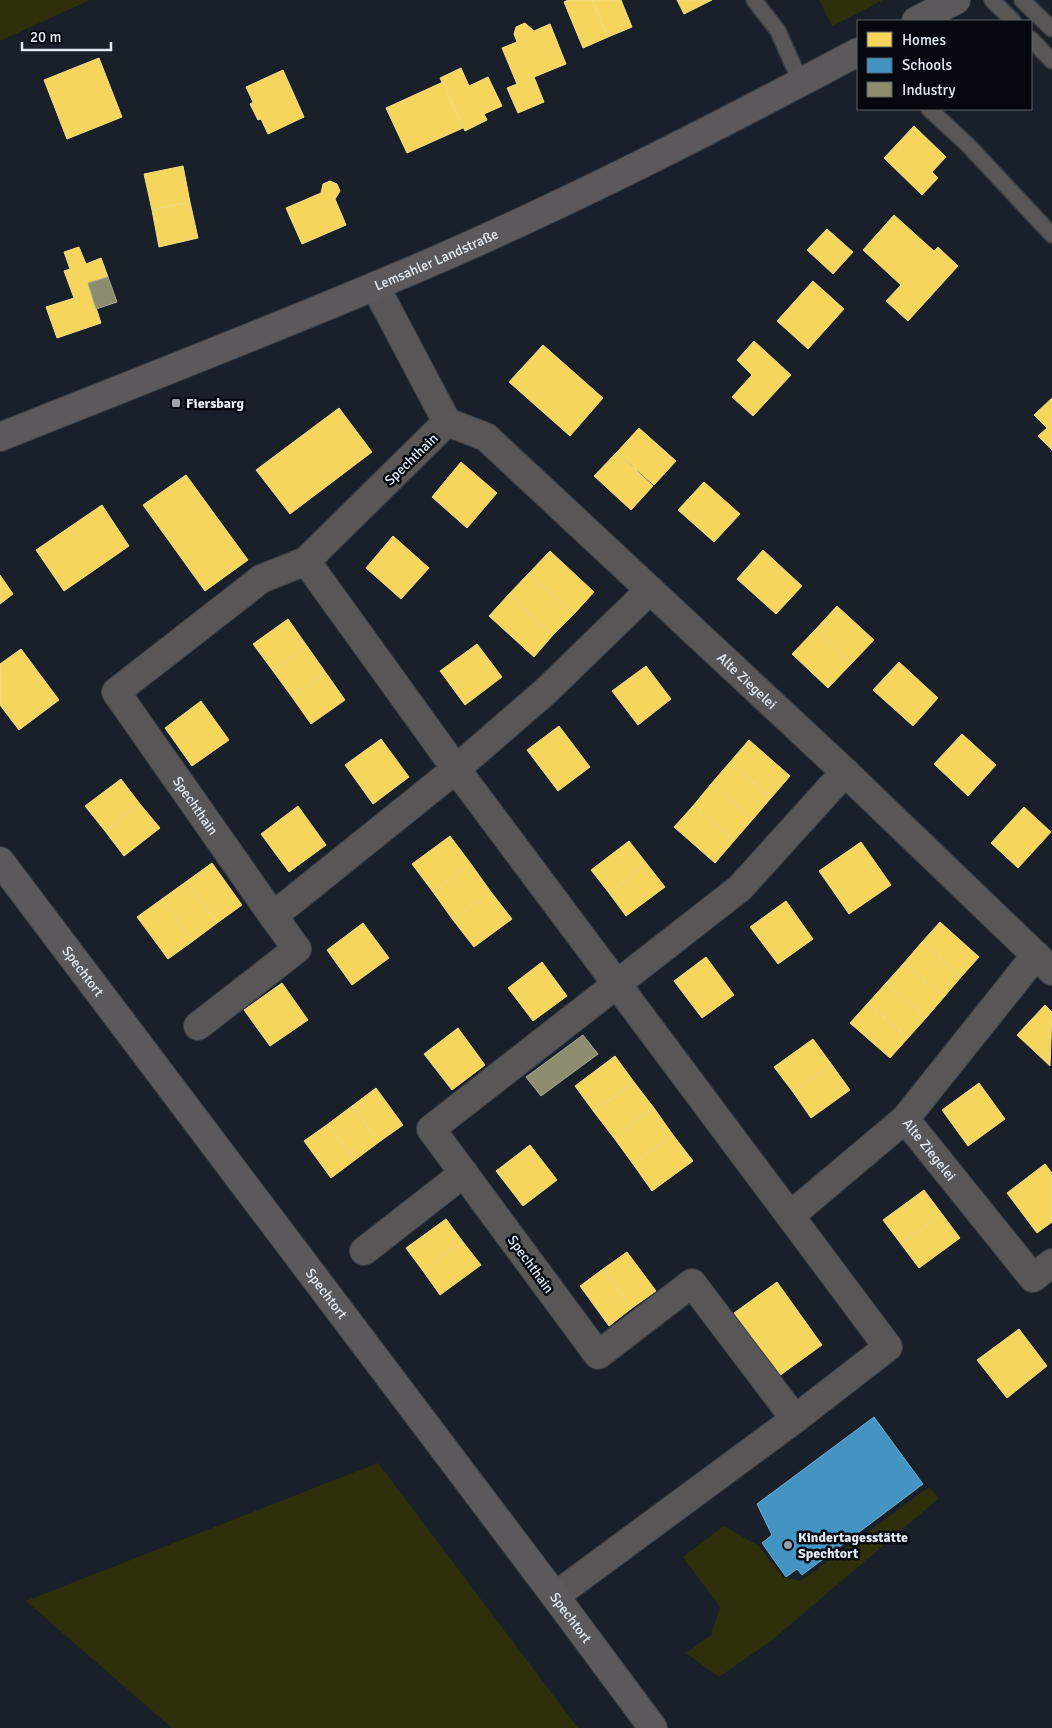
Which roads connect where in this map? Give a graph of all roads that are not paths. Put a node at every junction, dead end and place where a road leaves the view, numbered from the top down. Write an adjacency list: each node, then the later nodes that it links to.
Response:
1 (754, 0): 11 (lane)
2 (956, 0): 5 (street)
3 (992, 0): 6 (lane)
4 (1022, 0): 7 (lane)
5 (918, 20)
6 (1012, 20)
7 (1052, 29)
8 (1032, 40): 10 (lane)
9 (857, 53): 11 (street, Lemsahler Landstraße)
10 (1052, 61)
11 (801, 83): 14 (street, Lemsahler Landstraße)
12 (930, 110): 13 (lane)
13 (1052, 235)
14 (375, 286): 15 (street, Spechthain); 16 (street, Lemsahler Landstraße)
15 (448, 422): 17 (street, Spechthain); 18 (street, Alte Ziegelei)
16 (0, 437)
17 (306, 561): 19 (street); 22 (street, Spechthain)
18 (650, 590): 19 (street); 20 (street, Alte Ziegelei)
19 (456, 769): 22 (street); 24 (street)
20 (845, 772): 23 (street, Alte Ziegelei); 24 (street)
21 (0, 861): 32 (street, Spechtort)
22 (273, 916): 25 (street)
23 (1044, 963): 26 (street, Alte Ziegelei)
24 (618, 986): 27 (street, Spechthain); 28 (street)
25 (198, 1026)
26 (905, 1118): 28 (street); 30 (street, Alte Ziegelei)
27 (464, 1173): 29 (street); 31 (street, Spechthain)
28 (791, 1215): 31 (street)
29 (364, 1251)
30 (1052, 1263)
31 (795, 1419): 32 (street)
32 (555, 1596): 33 (street, Spechtort)
33 (652, 1728)

